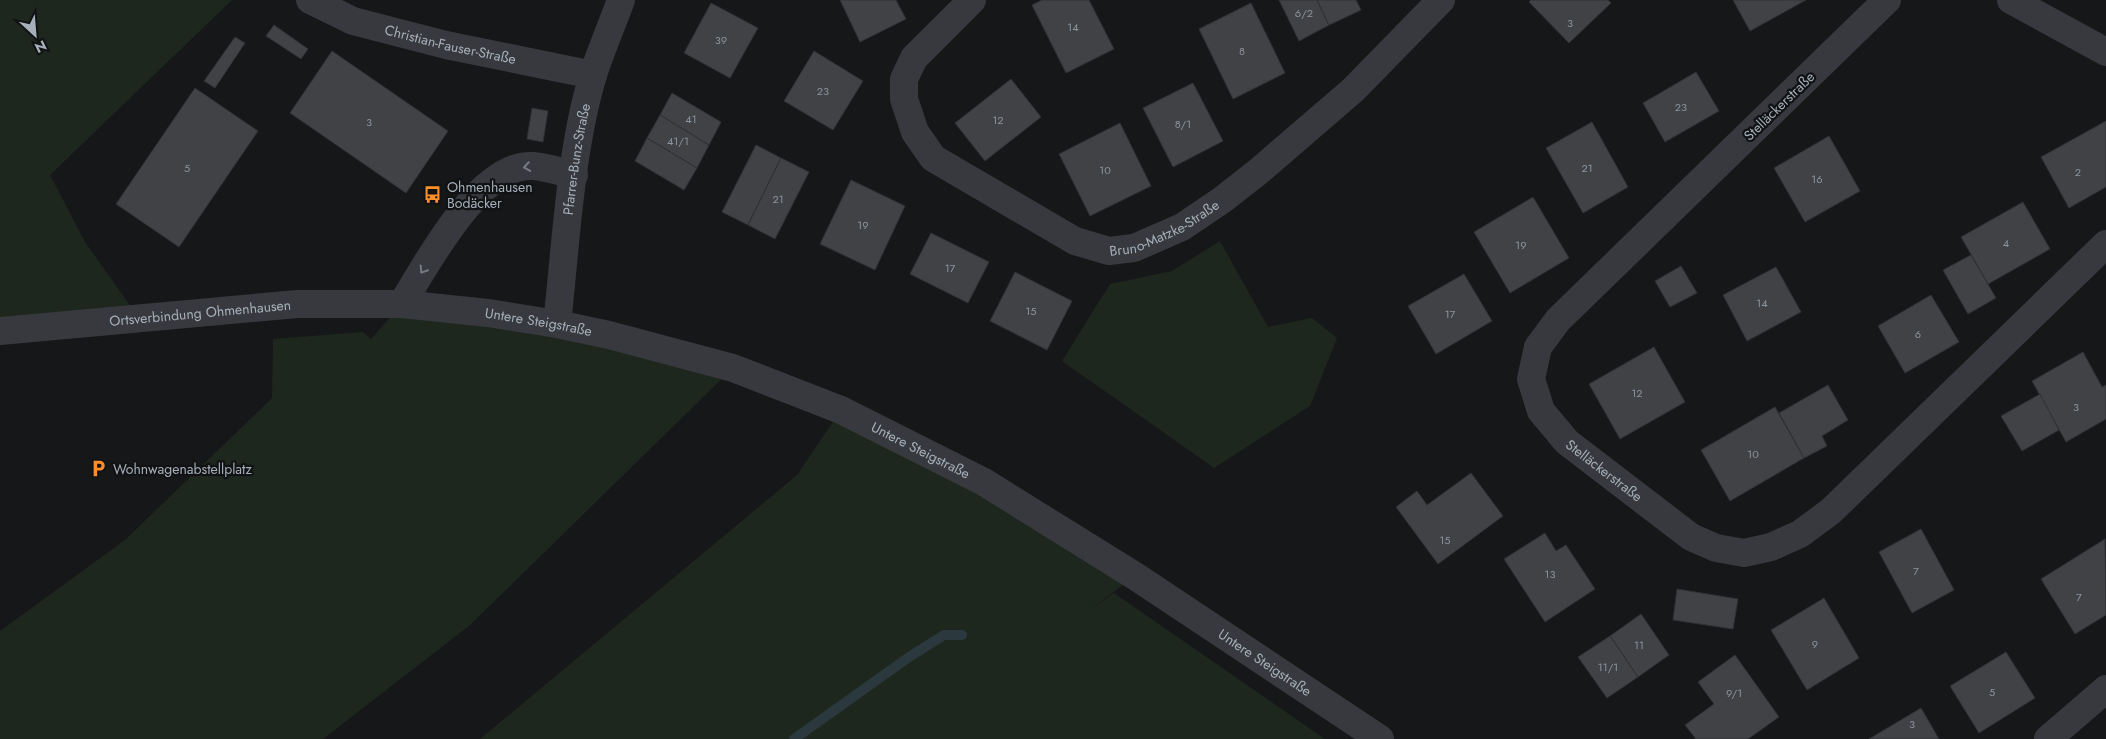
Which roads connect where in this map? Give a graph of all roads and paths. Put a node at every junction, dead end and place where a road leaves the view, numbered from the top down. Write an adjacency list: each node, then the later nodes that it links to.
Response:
1 (310, 0): 8 (street, Christian-Fauser-Straße)
2 (621, 0): 8 (street, Pfarrer-Bunz-Straße)
3 (972, 0): 4 (street, Bruno-Matzke-Straße)
4 (1441, 0)
5 (1887, 0): 10 (street, Stelläckerstraße)
6 (2011, 0): 7 (street)
7 (2106, 52)
8 (593, 75): 9 (street, Pfarrer-Bunz-Straße)
9 (574, 175): 11 (street, one-way to 11); 12 (street, Pfarrer-Bunz-Straße)
10 (2106, 244)
11 (402, 304): 12 (street, Untere Steigstraße); 13 (street, Ortsverbindung Ohmenhausen)
12 (557, 324): 15 (street, Untere Steigstraße)
13 (0, 331)
14 (2103, 697): 16 (street)
15 (1380, 739)
16 (2048, 739)

